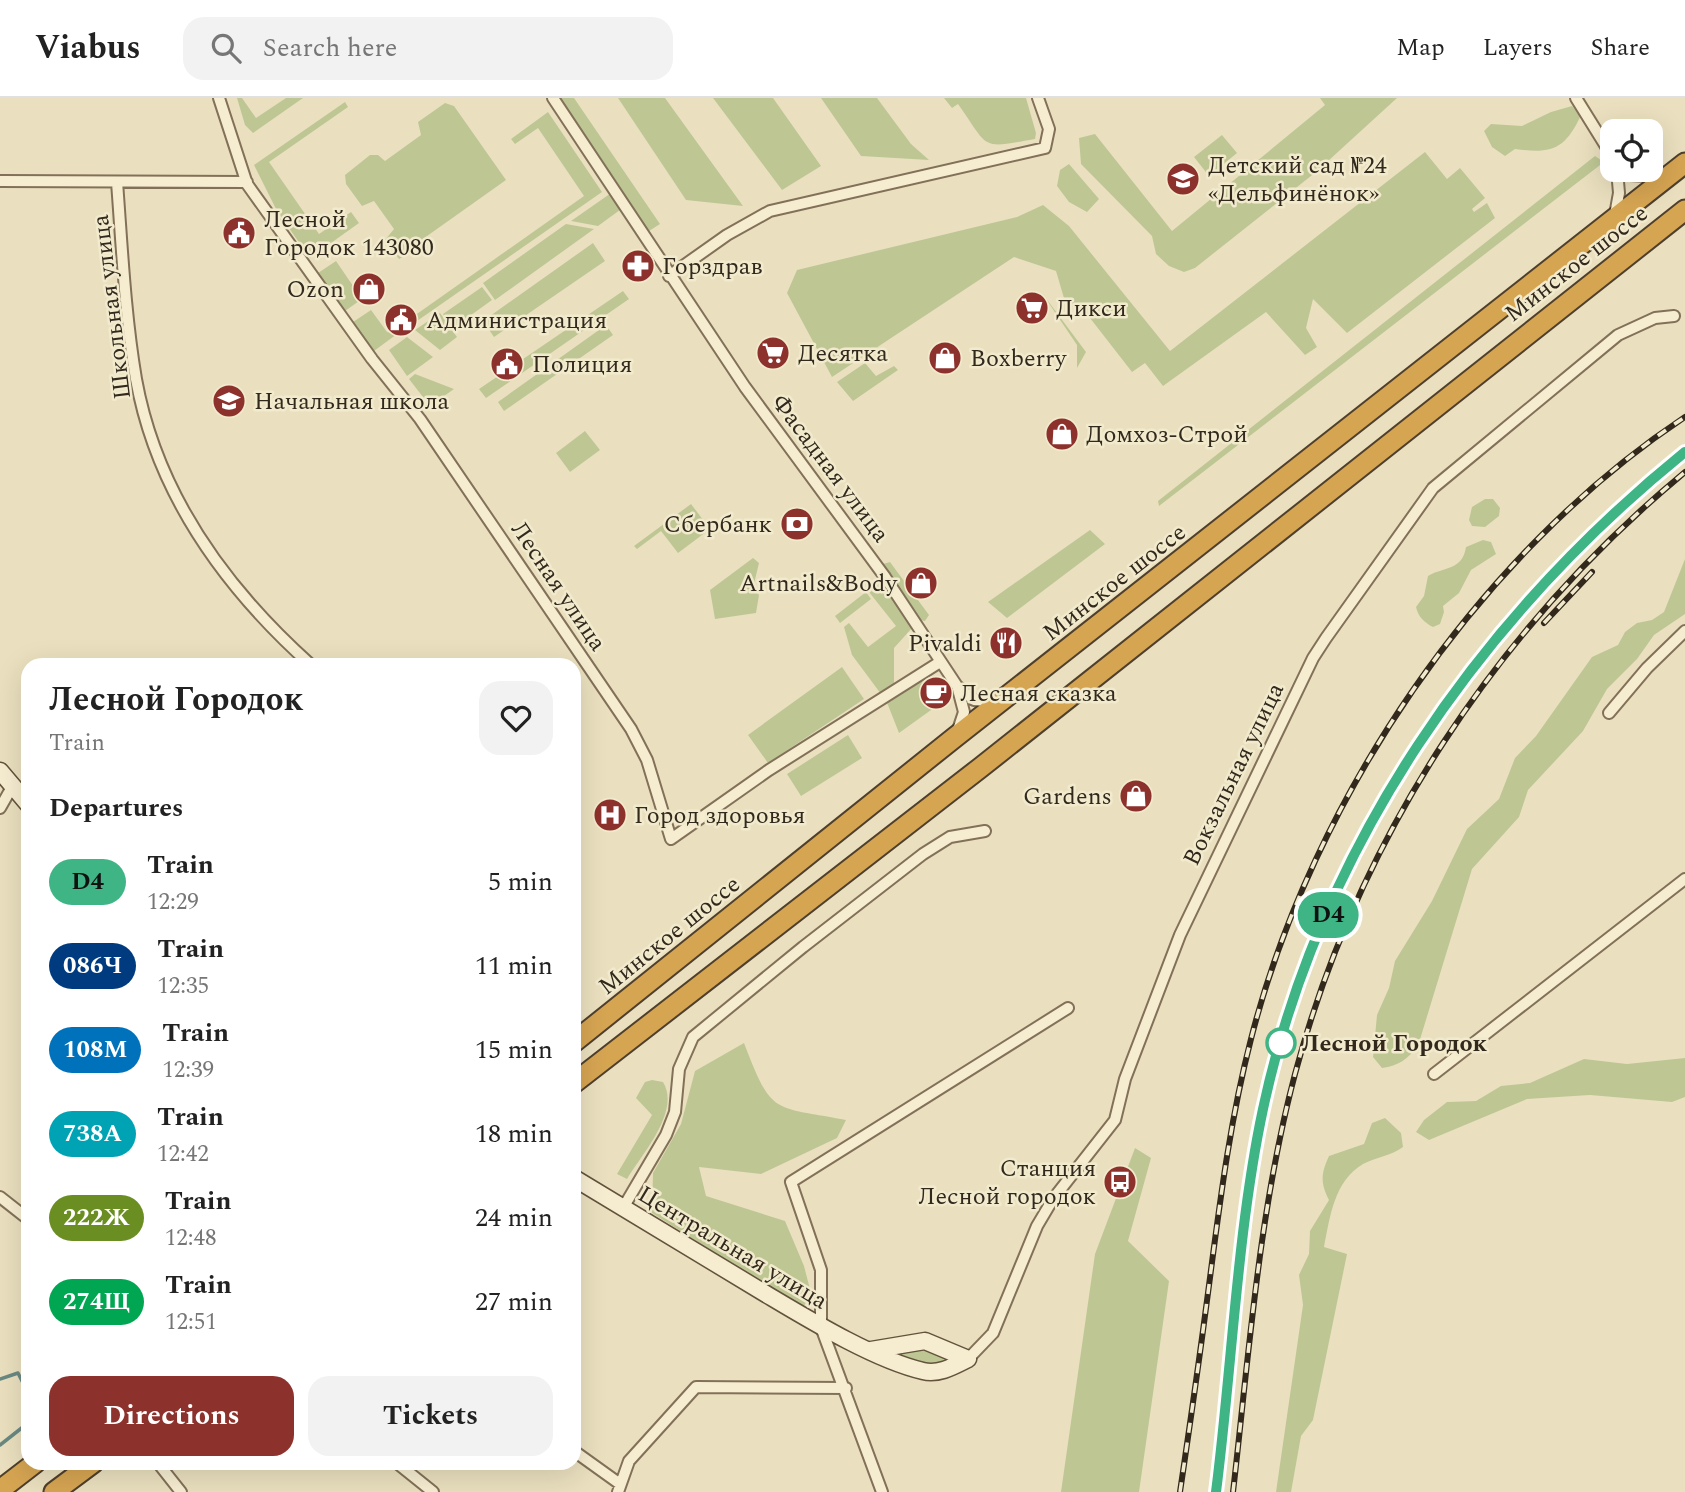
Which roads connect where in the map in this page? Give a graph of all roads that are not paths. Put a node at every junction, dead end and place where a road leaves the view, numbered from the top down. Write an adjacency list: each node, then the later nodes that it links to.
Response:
1 (219, 98): 11 (street, Лесная улица)
2 (552, 98): 15 (street, Фасадная улица)
3 (1038, 98): 15 (street)
4 (1576, 98): 5 (street)
5 (1600, 137)
6 (1685, 163): 8 (highway, Минское шоссе)
7 (1663, 177): 8 (street)
8 (1668, 177): 14 (highway, Минское шоссе)
9 (0, 181): 10 (street)
10 (117, 182): 11 (street); 18 (street, Школьная улица)
11 (247, 182): 19 (street, Лесная улица)
12 (1618, 182): 14 (street)
13 (1685, 209): 33 (highway, Минское шоссе)
14 (1615, 219): 21 (highway, Минское шоссе)
15 (669, 276): 19 (street, Фасадная улица)
16 (1674, 316): 40 (street, Вокзальная улица)
17 (1685, 631): 22 (street)
18 (303, 658)
19 (940, 662): 20 (street, Фасадная улица)
20 (957, 686): 21 (street, Фасадная улица); 23 (street, Фасадная улица)
21 (1001, 702): 23 (highway, Минское шоссе)
22 (1609, 713)
23 (954, 738): 31 (highway, Минское шоссе)
24 (0, 771): 25 (street)
25 (12, 787): 26 (street); 27 (street)
26 (21, 797)
27 (0, 808)
28 (985, 831): 36 (street)
29 (1685, 880): 32 (street)
30 (1068, 1008): 38 (street)
31 (581, 1036)
32 (1434, 1074)
33 (581, 1078)
34 (581, 1182): 36 (street, Центральная улица)
35 (0, 1197): 37 (street)
36 (623, 1208): 38 (street, Центральная улица)
37 (21, 1214)
38 (821, 1327): 39 (street, Центральная улица); 41 (street)
39 (871, 1350): 40 (street); 40 (street, Центральная улица)
40 (968, 1359)
41 (846, 1388): 48 (street); 54 (street)
42 (581, 1457): 48 (street)
43 (26, 1470): 49 (highway)
44 (84, 1470): 50 (highway)
45 (164, 1470): 47 (street)
46 (406, 1470): 53 (street)
47 (172, 1480): 51 (street); 52 (street)
48 (619, 1488)
49 (0, 1490)
50 (54, 1492)
51 (165, 1492)
52 (181, 1492)
53 (433, 1492)
54 (882, 1492)

